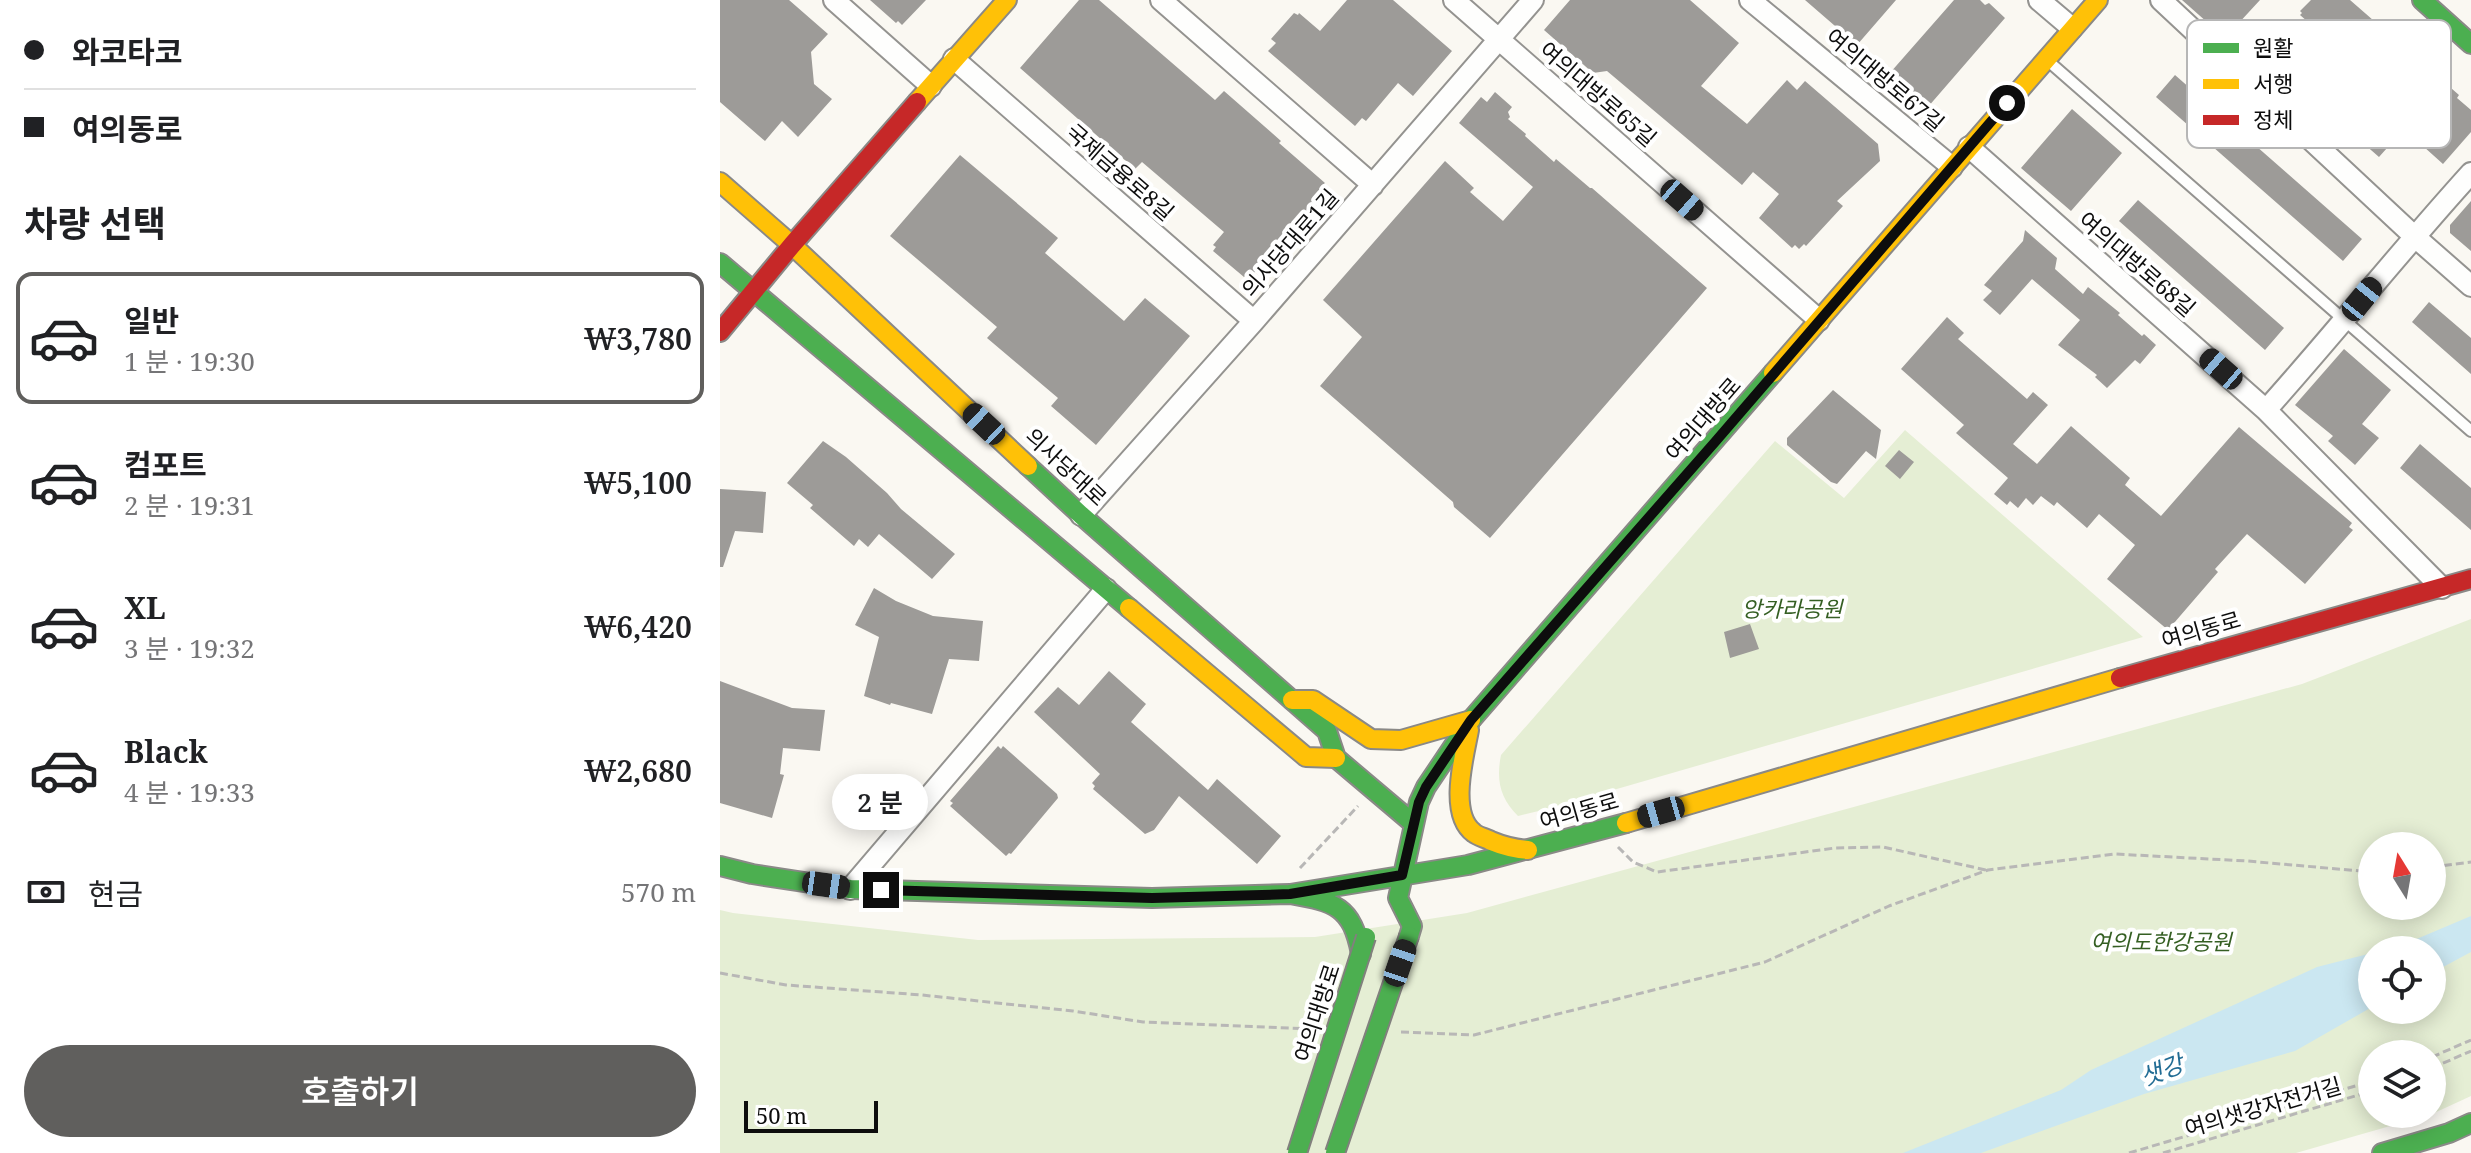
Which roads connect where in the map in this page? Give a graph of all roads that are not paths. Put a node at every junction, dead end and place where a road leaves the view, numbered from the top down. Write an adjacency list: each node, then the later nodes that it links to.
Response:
1 (834, 0): 19 (street)
2 (1007, 0): 17 (main road)
3 (1161, 0): 25 (street)
4 (1454, 0): 15 (street, 여의대방로65길)
5 (1533, 0): 15 (street, 의사당대로1길)
6 (1750, 0): 22 (street, 여의대방로67길)
7 (2039, 0): 14 (street)
8 (2098, 0): 14 (main road, 여의대방로)
9 (2161, 0): 12 (street)
10 (2422, 0): 11 (main road)
11 (2444, 20)
12 (2187, 24)
13 (2451, 26): 16 (main road)
14 (2072, 28): 18 (main road, 여의대방로)
15 (1499, 39): 25 (street, 의사당대로1길); 31 (street, 여의대방로65길)
16 (2471, 44)
17 (954, 59): 19 (main road); 32 (street, 국제금융로8길)
18 (2046, 59): 20 (main road, 여의대방로); 33 (lane)
19 (931, 86): 27 (main road)
20 (1969, 147): 22 (main road, 여의대방로); 35 (street, 여의대방로68길)
21 (2320, 148): 26 (street)
22 (1952, 167): 31 (main road, 여의대방로)
23 (2471, 173): 26 (street)
24 (720, 182): 27 (main road, 의사당대로)
25 (1373, 185): 32 (street, 의사당대로1길)
26 (2414, 236): 29 (street); 33 (street)
27 (792, 245): 30 (main road); 37 (main road, 의사당대로)
28 (720, 263): 30 (main road, 의사당대로)
29 (2471, 286)
30 (755, 292): 34 (main road); 40 (main road, 의사당대로)
31 (1819, 320): 42 (main road, 여의대방로)
32 (1254, 321): 37 (street, 의사당대로1길)
33 (2345, 321): 35 (street); 36 (lane)
34 (720, 332)
35 (2266, 410): 39 (street, 여의대방로68길)
36 (2471, 431)
37 (1081, 515): 41 (main road, 의사당대로)
38 (2471, 579): 39 (main road, 여의동로)
39 (2442, 588): 45 (main road, 여의동로)
40 (1106, 589): 43 (main road, 의사당대로); 49 (street)
41 (1292, 700): 42 (main road); 43 (main road, 의사당대로)
42 (1471, 720): 44 (main road, 여의대방로); 45 (main road)
43 (1336, 758): 44 (main road, 의사당대로)
44 (1414, 824): 47 (main road, 여의대방로)
45 (1528, 850): 47 (main road, 여의동로)
46 (720, 866): 49 (main road, 여의동로)
47 (1402, 875): 48 (main road, 여의동로); 50 (main road, 여의대방로)
48 (1290, 886): 49 (main road, 여의동로); 51 (main road)
49 (850, 889)
50 (1386, 907): 51 (main road, 여의대방로); 54 (main road, 여의대방로, bridge)
51 (1362, 942): 53 (main road, 여의대방로, bridge)
52 (2471, 1123): 55 (main road)
53 (1297, 1153)
54 (1335, 1153)
55 (2382, 1153)

